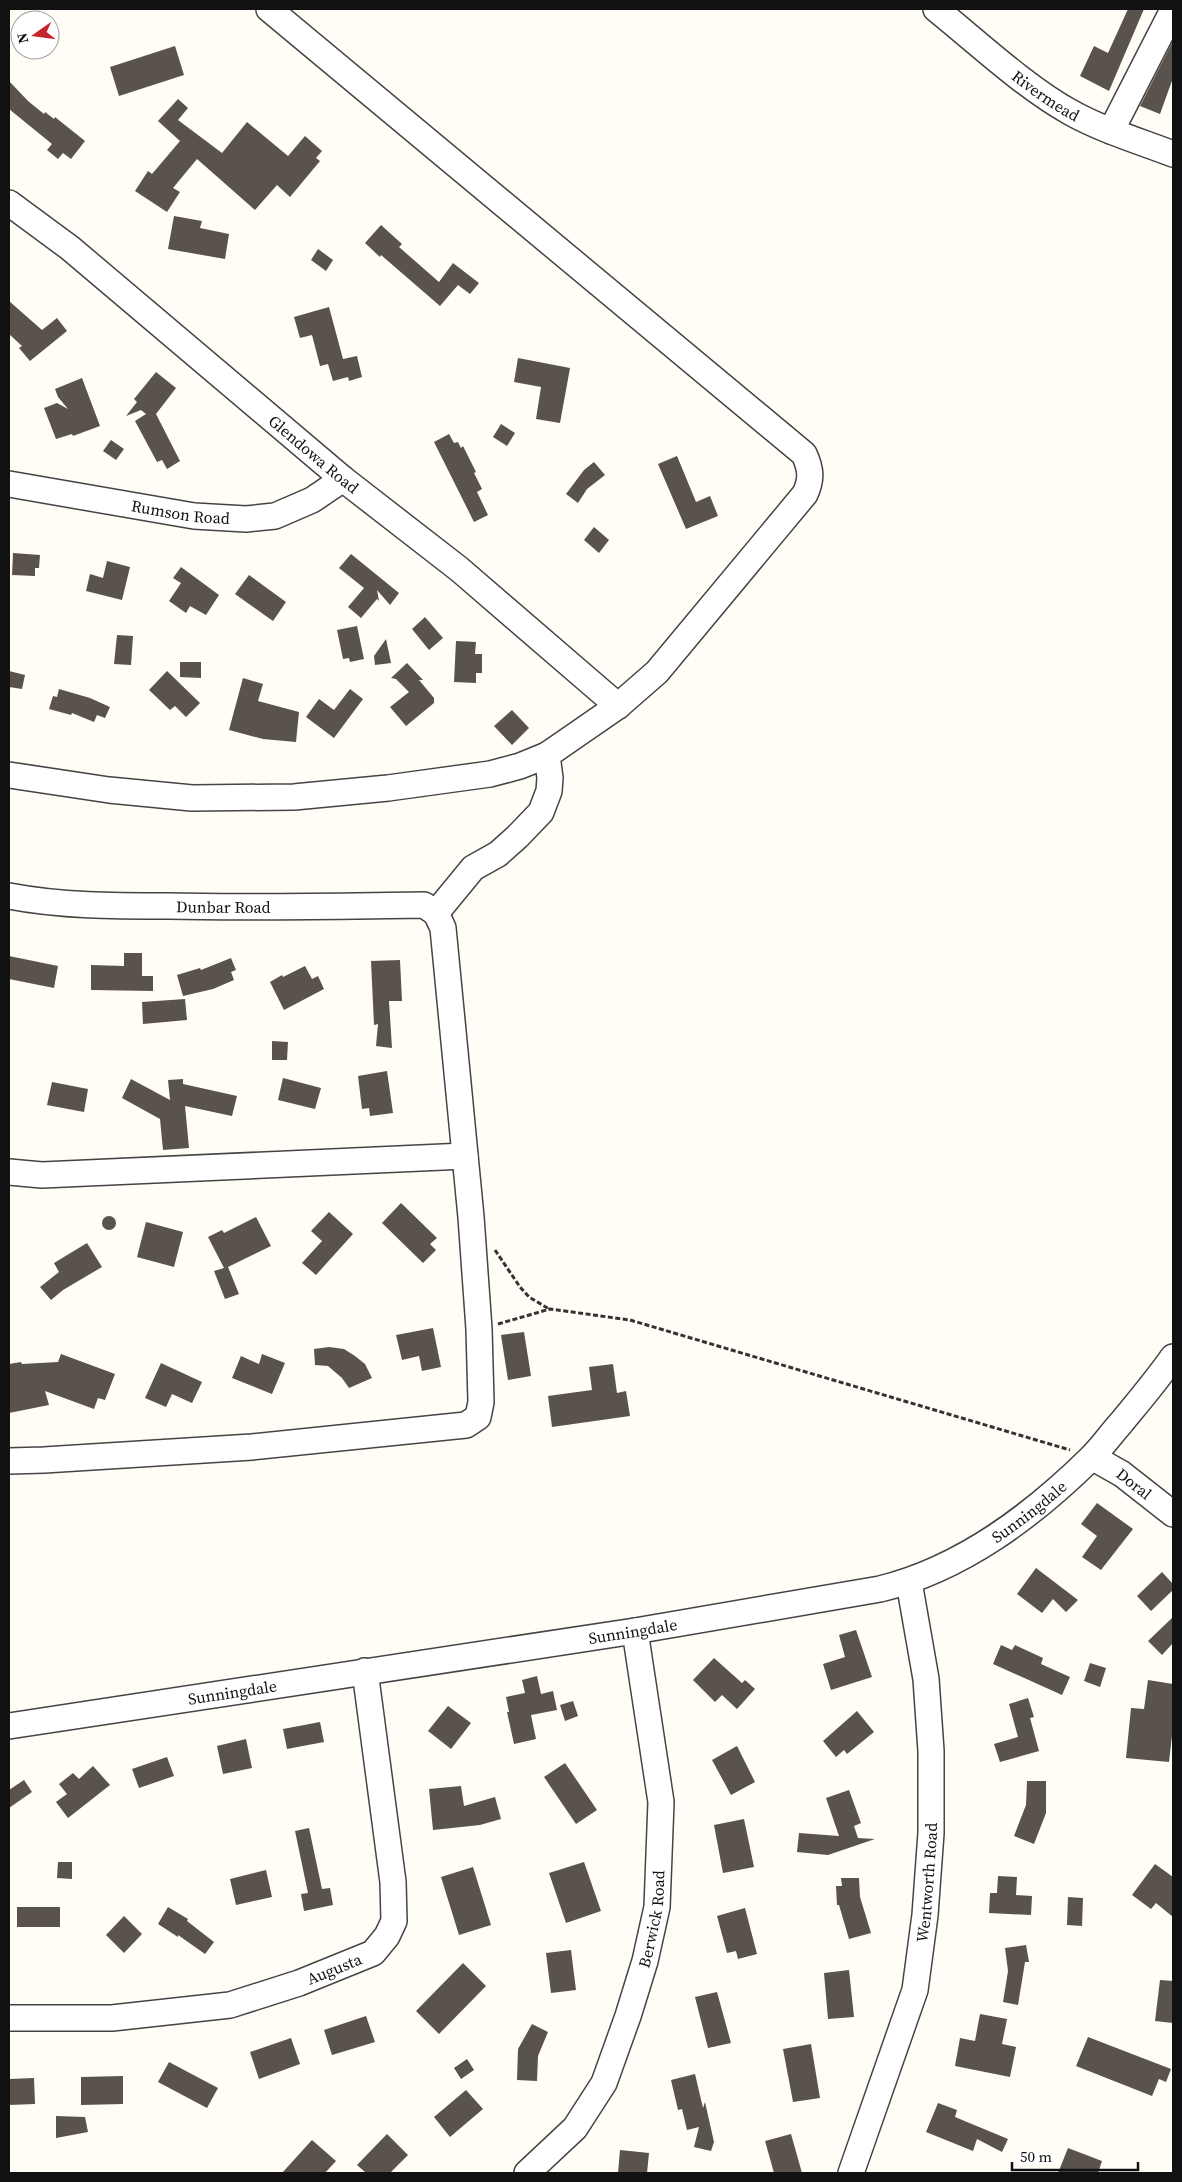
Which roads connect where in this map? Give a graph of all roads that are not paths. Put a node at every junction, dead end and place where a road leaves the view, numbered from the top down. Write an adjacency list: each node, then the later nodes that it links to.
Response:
1 (269, 9): 9 (street)
2 (936, 9): 4 (street, Rivermead)
3 (1173, 10): 4 (street)
4 (1111, 131): 5 (street, Rivermead)
5 (1173, 154)
6 (9, 203): 7 (street, Glendowa Road)
7 (343, 479): 8 (street, Rumson Road); 9 (street, Glendowa Road)
8 (9, 484)
9 (618, 706): 10 (street)
10 (546, 755): 11 (street); 13 (street)
11 (9, 775)
12 (9, 896): 13 (street, Dunbar Road)
13 (436, 913): 14 (street)
14 (465, 1156): 15 (street); 18 (street)
15 (9, 1172)
16 (1173, 1357): 17 (street, Sunningdale)
17 (1092, 1457): 19 (street, Doral); 20 (street, Sunningdale)
18 (9, 1461)
19 (1173, 1514)
20 (910, 1582): 21 (street, Sunningdale); 26 (street, Wentworth Road)
21 (635, 1630): 22 (street, Sunningdale); 25 (street, Berwick Road)
22 (365, 1671): 23 (street, Sunningdale); 24 (street, Augusta)
23 (9, 1726)
24 (9, 2018)
25 (527, 2173)
26 (851, 2173)

